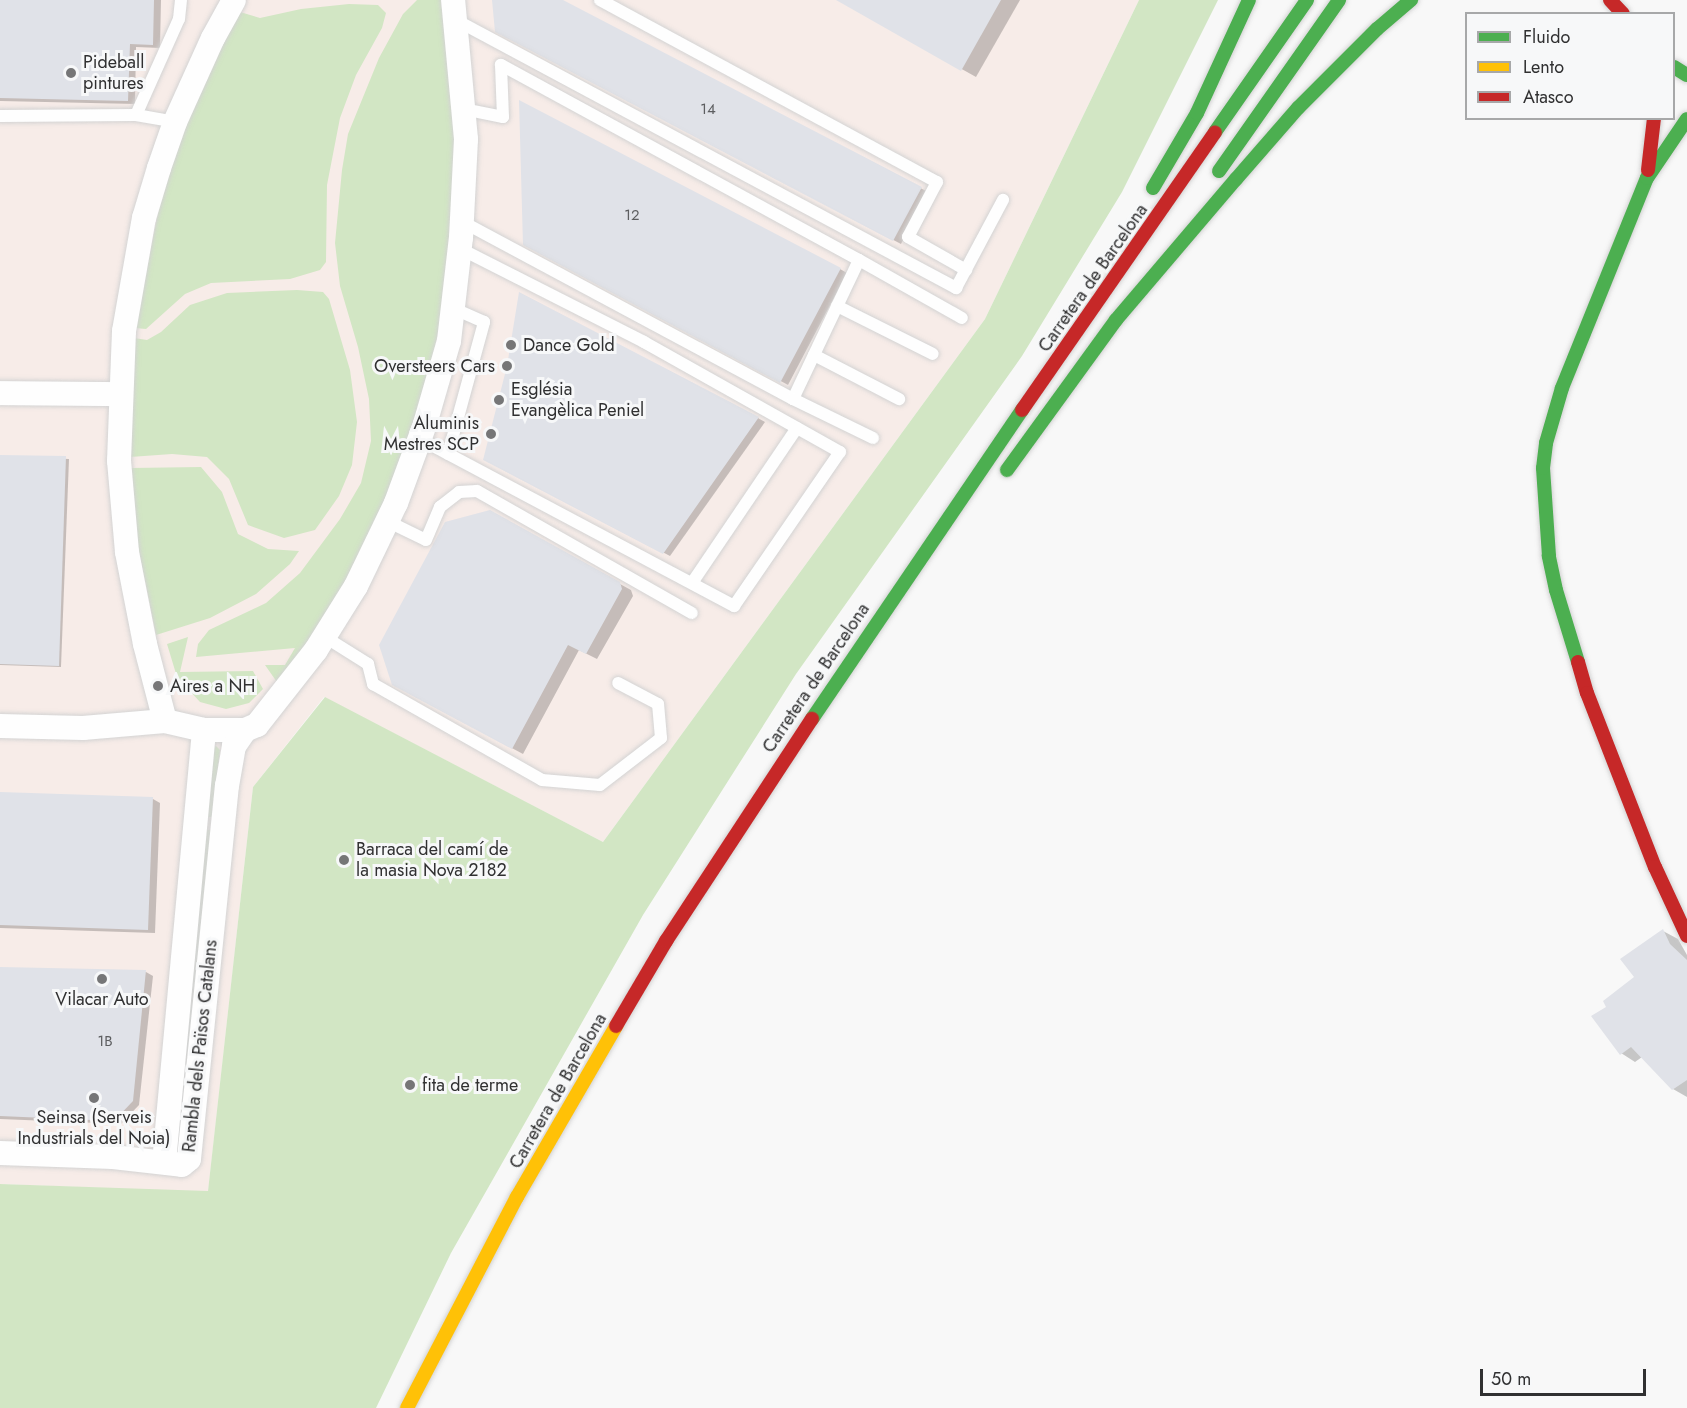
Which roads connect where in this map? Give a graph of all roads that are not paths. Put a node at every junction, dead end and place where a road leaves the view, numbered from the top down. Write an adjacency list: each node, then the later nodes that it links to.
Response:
1 (181, 0): 13 (lane)
2 (234, 0): 16 (street)
3 (600, 0): 25 (lane)
4 (1248, 0): 19 (main road)
5 (1307, 0): 30 (main road, Carretera de Barcelona)
6 (1339, 0): 18 (main road)
7 (1411, 0): 27 (main road)
8 (1610, 0): 10 (main road)
9 (453, 10): 11 (street, Rambla dels Països Catalans); 25 (lane)
10 (1621, 12)
11 (463, 109): 22 (street, Rambla dels Països Catalans); 24 (lane)
12 (0, 116): 13 (lane)
13 (136, 116): 16 (lane)
14 (1687, 119): 17 (main road)
15 (1654, 120): 17 (main road)
16 (175, 122): 35 (street)
17 (1647, 178): 54 (main road)
18 (1213, 181)
19 (1148, 197)
20 (1003, 200): 25 (lane)
21 (1199, 200): 27 (main road)
22 (461, 221): 23 (street, Rambla dels Països Catalans); 36 (lane)
23 (459, 248): 29 (street, Rambla dels Països Catalans); 38 (lane)
24 (859, 260): 28 (lane); 31 (lane)
25 (966, 270)
26 (1100, 273): 30 (main road)
27 (1141, 291): 42 (main road)
28 (837, 306): 32 (lane); 33 (lane)
29 (453, 308): 40 (street, Rambla dels Països Catalans); 41 (lane)
30 (1091, 310): 53 (main road, Carretera de Barcelona)
31 (962, 318)
32 (933, 354)
33 (814, 355): 36 (lane); 37 (lane)
34 (0, 393): 35 (street)
35 (119, 394): 48 (street)
36 (793, 399): 39 (lane)
37 (899, 399)
38 (797, 428): 44 (lane); 44 (lane)
39 (873, 438)
40 (420, 439): 41 (lane); 43 (street, Rambla dels Països Catalans)
41 (448, 454): 44 (lane)
42 (997, 484)
43 (387, 521): 45 (lane); 46 (street, Rambla dels Països Catalans)
44 (692, 584)
45 (692, 613)
46 (325, 637): 47 (lane); 51 (street, Rambla dels Països Catalans)
47 (618, 683)
48 (165, 721): 49 (street); 50 (street)
49 (0, 726)
50 (204, 730): 51 (street); 56 (street, Rambla dels Països Catalans)
51 (245, 730): 56 (street, Rambla dels Països Catalans)
52 (717, 889): 53 (main road)
53 (672, 931): 57 (main road, Carretera de Barcelona)
54 (1687, 936)
55 (0, 1154): 56 (street)
56 (164, 1162)
57 (407, 1408)

